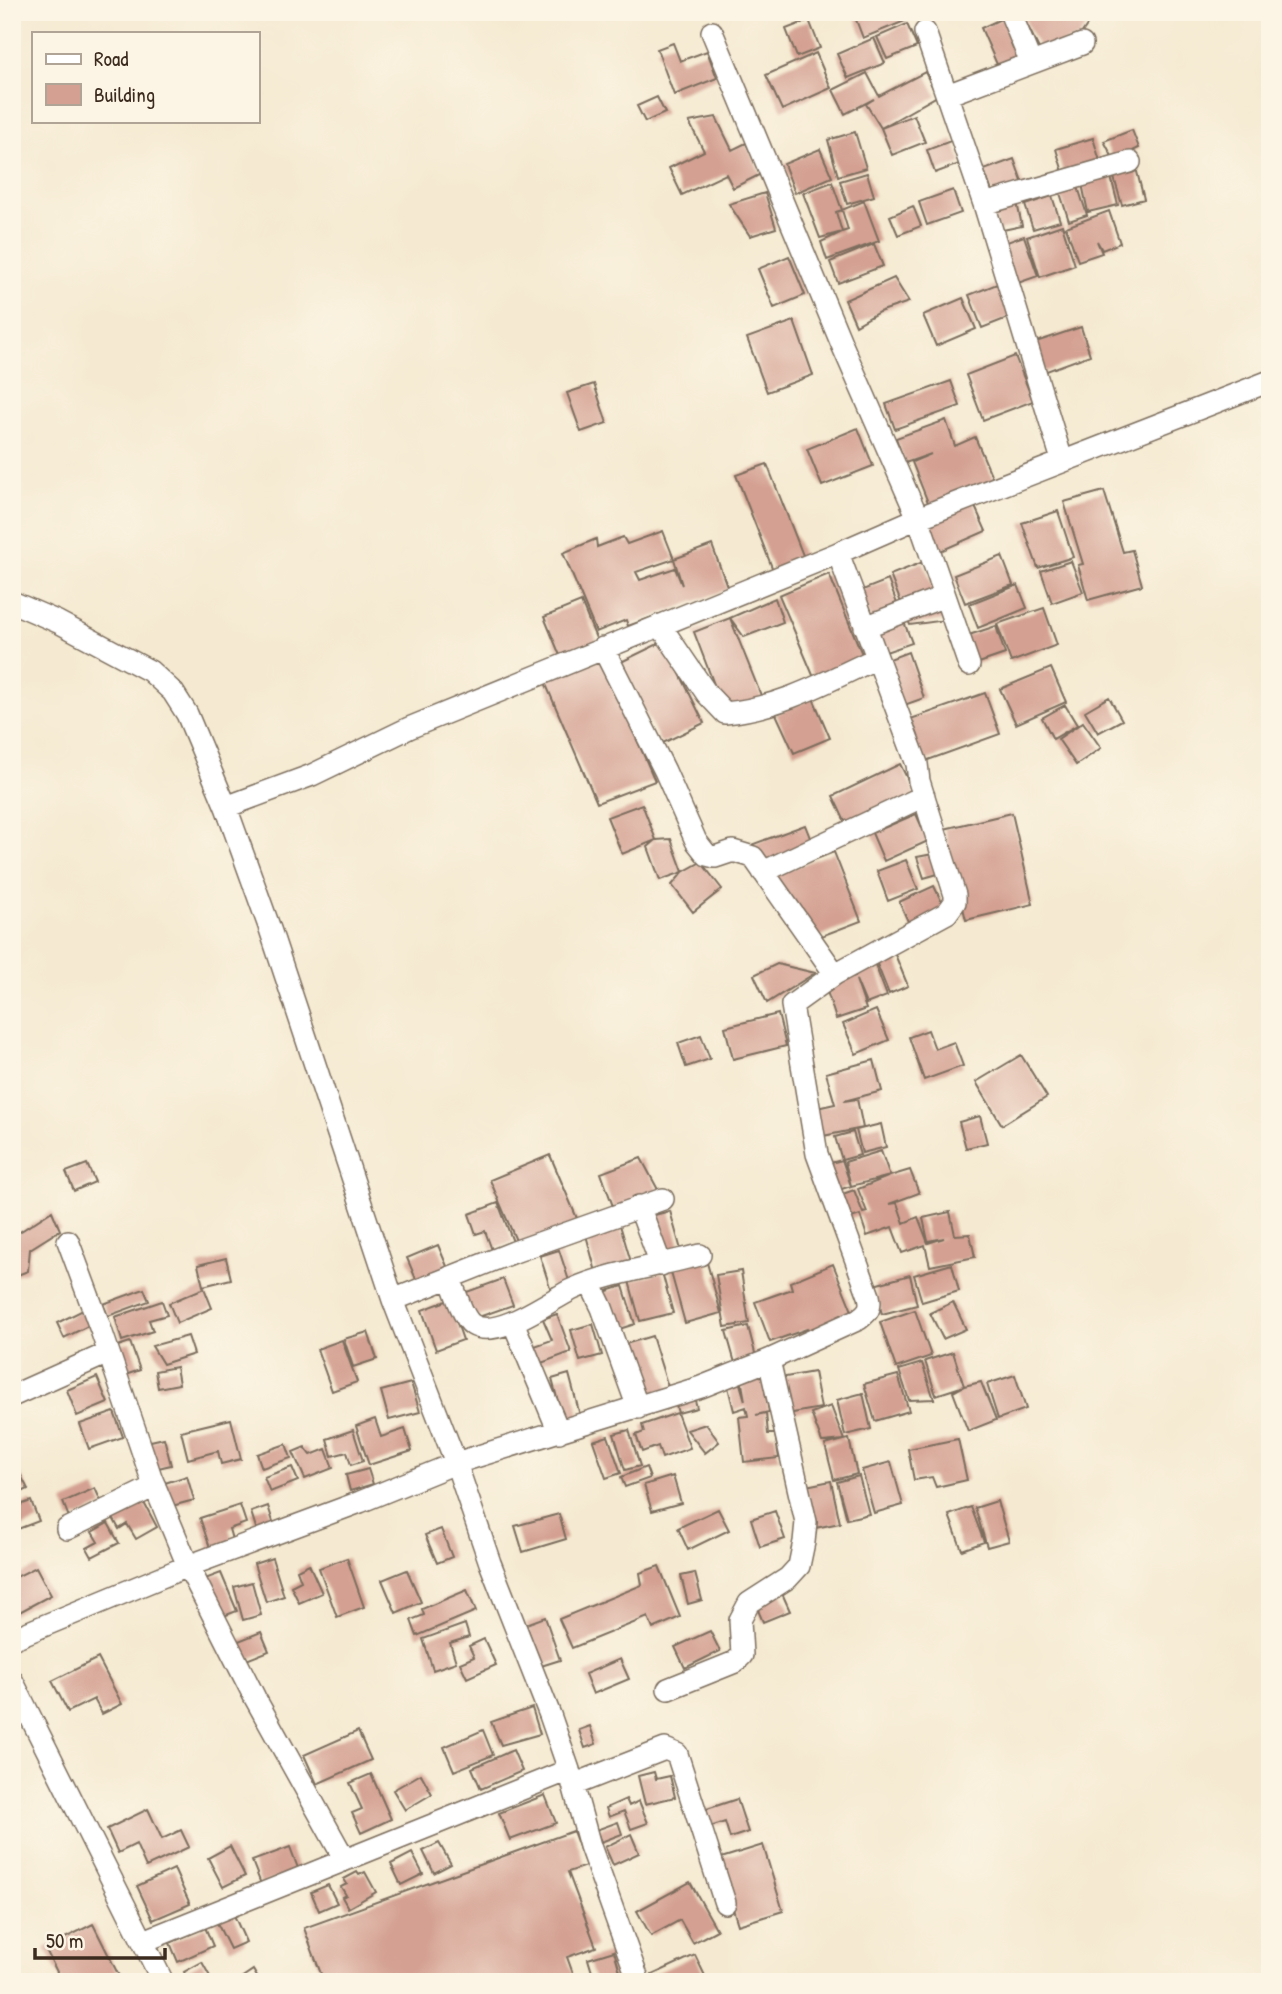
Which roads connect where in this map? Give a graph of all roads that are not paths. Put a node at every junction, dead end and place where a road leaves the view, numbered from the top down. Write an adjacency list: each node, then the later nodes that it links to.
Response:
1 (1010, 12): 5 (street)
2 (712, 32): 11 (street)
3 (925, 32): 6 (street)
4 (1082, 44): 5 (street)
5 (1031, 63): 6 (street)
6 (947, 95): 8 (street)
7 (1130, 162): 8 (street)
8 (984, 204): 10 (street)
9 (1270, 381): 10 (street)
10 (1062, 460): 11 (street)
11 (918, 518): 12 (street); 13 (street)
12 (838, 553): 15 (street); 16 (street)
13 (945, 596): 16 (street); 19 (street)
14 (12, 602): 21 (street)
15 (660, 625): 17 (street); 18 (street)
16 (865, 627): 18 (street)
17 (603, 648): 21 (street); 22 (street)
18 (877, 658): 20 (street)
19 (969, 665)
20 (924, 796): 22 (street); 23 (street)
21 (226, 807): 31 (street)
22 (763, 872): 23 (street)
23 (835, 974): 34 (street)
24 (663, 1199): 25 (street)
25 (639, 1206): 28 (street); 29 (street)
26 (68, 1241): 33 (street)
27 (700, 1255): 28 (street)
28 (662, 1265): 30 (street)
29 (450, 1277): 31 (street); 32 (street)
30 (590, 1283): 32 (street); 36 (street)
31 (393, 1300): 38 (street)
32 (513, 1322): 37 (street)
33 (108, 1353): 35 (street); 39 (street)
34 (769, 1360): 36 (street); 43 (street)
35 (12, 1396)
36 (638, 1408): 37 (street)
37 (559, 1432): 38 (street)
38 (456, 1463): 41 (street); 45 (street)
39 (155, 1486): 40 (street); 41 (street)
40 (67, 1529)
41 (187, 1566): 42 (street); 46 (street)
42 (12, 1639)
43 (668, 1689)
44 (15, 1694): 48 (street)
45 (571, 1778): 46 (street); 47 (street); 50 (street)
46 (345, 1860): 48 (street)
47 (725, 1903)
48 (144, 1941): 49 (street)
49 (163, 1982)
50 (639, 1982)

